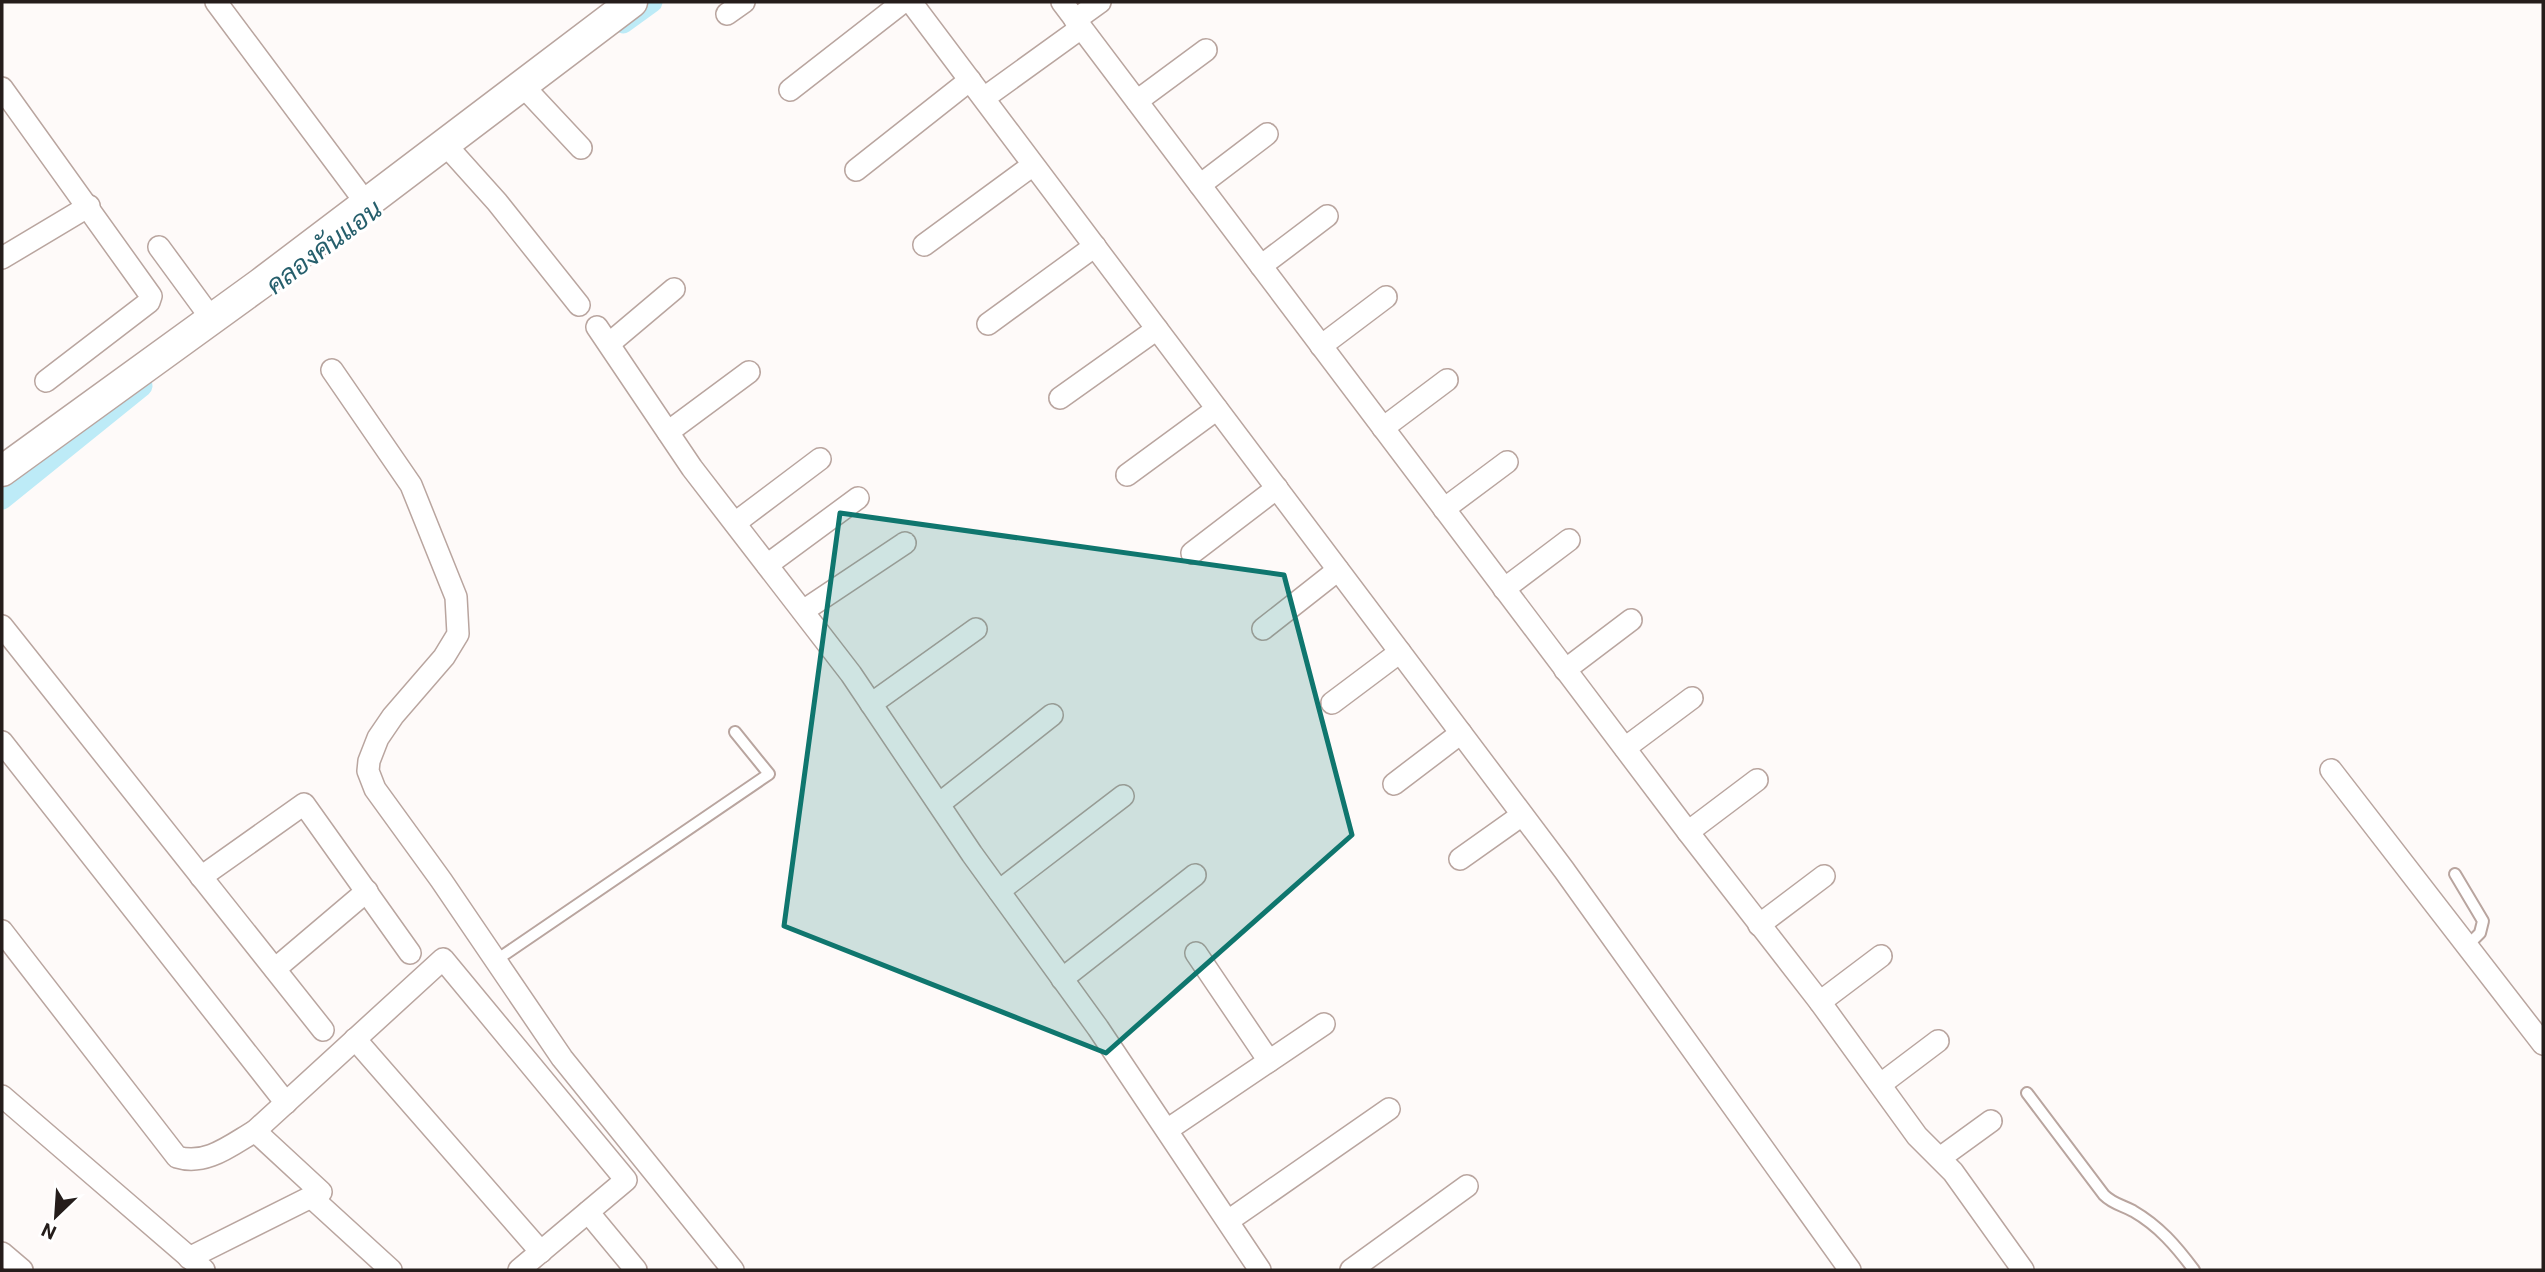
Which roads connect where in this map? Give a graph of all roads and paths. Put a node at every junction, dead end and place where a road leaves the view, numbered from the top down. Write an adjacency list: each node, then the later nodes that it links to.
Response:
1 (216, 2): 20 (street)
2 (1062, 2): 6 (street)
3 (1100, 2): 6 (street)
4 (630, 3): 9 (street)
5 (914, 3): 8 (street); 10 (street)
6 (1078, 24): 11 (street); 12 (street)
7 (1206, 50): 12 (street)
8 (970, 80): 11 (street); 18 (street)
9 (523, 86): 15 (street); 16 (street)
10 (790, 90)
11 (984, 98): 17 (street)
12 (1137, 101): 19 (street)
13 (6, 102): 21 (street)
14 (1267, 134): 19 (street)
15 (444, 143): 20 (street); 30 (street)
16 (581, 148)
17 (1033, 164): 23 (street); 24 (street)
18 (856, 170)
19 (1200, 185): 27 (street)
20 (366, 203): 31 (street)
21 (89, 206): 26 (street); 38 (street)
22 (1327, 216): 27 (street)
23 (924, 245)
24 (1095, 246): 32 (street); 33 (street)
25 (159, 247): 31 (street)
26 (2, 257)
27 (1261, 266): 34 (street)
28 (674, 289): 42 (street)
29 (1386, 297): 34 (street)
30 (579, 305)
31 (211, 318): 45 (street)
32 (988, 324)
33 (1157, 329): 39 (street); 40 (street)
34 (1321, 346): 41 (street)
35 (332, 370): 92 (street)
36 (749, 372): 42 (street)
37 (1447, 380): 41 (street)
38 (46, 381)
39 (1060, 398)
40 (1217, 409): 46 (street); 47 (street)
41 (1383, 428): 49 (street)
42 (668, 432): 50 (street)
43 (820, 459): 50 (street)
44 (1507, 462): 49 (street)
45 (2, 471)
46 (1127, 475)
47 (1277, 488): 53 (street); 55 (street)
48 (858, 498): 54 (street)
49 (1444, 509): 56 (street)
50 (734, 523): 54 (street)
51 (1569, 540): 56 (street)
52 (905, 543): 57 (street)
53 (1192, 553)
54 (767, 565): 57 (street)
55 (1338, 570): 61 (street); 62 (street)
56 (1504, 589): 63 (street)
57 (803, 611): 66 (street)
58 (1631, 620): 63 (street)
59 (2, 626): 83 (street)
60 (976, 629): 66 (street)
61 (1263, 629)
62 (1400, 652): 65 (street); 69 (street)
63 (1565, 670): 71 (street)
64 (1692, 698): 71 (street)
65 (1332, 703)
66 (872, 705): 76 (street)
67 (1052, 715): 76 (street)
68 (735, 732): 92 (lane)
69 (1461, 733): 74 (street); 77 (street)
70 (2, 742): 105 (street)
71 (1625, 748): 78 (street)
72 (2330, 771): 88 (street)
73 (1757, 780): 78 (street)
74 (1394, 784)
75 (1123, 796): 85 (street)
76 (939, 804): 85 (street)
77 (1522, 815): 79 (street); 125 (street)
78 (1688, 832): 86 (street)
79 (1460, 859)
80 (2455, 874): 88 (lane)
81 (1195, 875): 94 (street)
82 (1824, 876): 86 (street)
83 (201, 877): 84 (street); 93 (street)
84 (367, 891): 89 (street); 93 (street)
85 (999, 891): 94 (street)
86 (1759, 925): 95 (street)
87 (2, 931): 108 (street)
88 (2467, 946): 100 (street)
89 (410, 953)
90 (1196, 953): 101 (street)
91 (1881, 956): 95 (street)
92 (495, 961): 122 (street)
93 (275, 969): 97 (street)
94 (1062, 979): 109 (street)
95 (1820, 1002): 102 (street)
96 (1324, 1024): 101 (street)
97 (323, 1030)
98 (355, 1039): 105 (street); 113 (street); 115 (street)
99 (1938, 1041): 102 (street)
100 (2543, 1044)
101 (1269, 1061): 109 (street)
102 (1881, 1084): 110 (street)
103 (2027, 1093): 127 (lane)
104 (2, 1096): 117 (street)
105 (286, 1103): 108 (street)
106 (1389, 1109): 114 (street)
107 (1991, 1121): 110 (street)
108 (256, 1130): 112 (street)
109 (1167, 1130): 114 (street)
110 (1940, 1158): 126 (street)
111 (1467, 1186): 124 (street)
112 (311, 1197): 117 (street); 119 (street)
113 (588, 1212): 115 (street); 121 (street)
114 (1228, 1221): 123 (street)
115 (541, 1252): 120 (street)
116 (2, 1253): 118 (street)
117 (197, 1264)
118 (22, 1270)
119 (391, 1270)
120 (519, 1270)
121 (636, 1270)
122 (733, 1270)
123 (1260, 1270)
124 (1351, 1270)
125 (1850, 1270)
126 (2023, 1270)
127 (2194, 1270)

